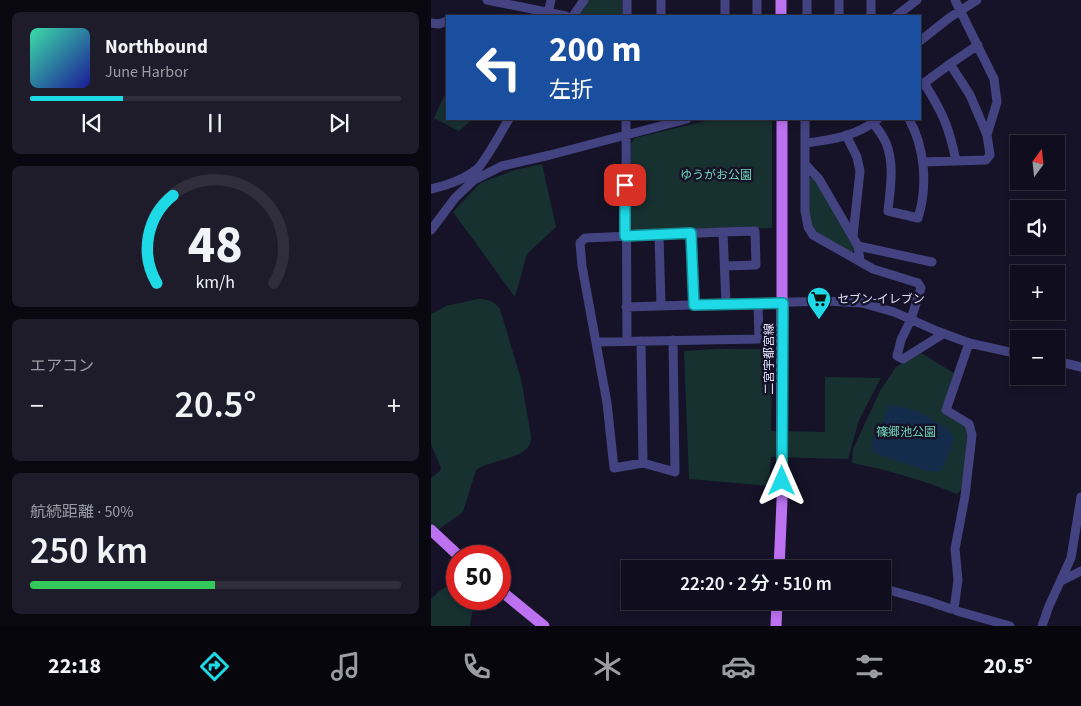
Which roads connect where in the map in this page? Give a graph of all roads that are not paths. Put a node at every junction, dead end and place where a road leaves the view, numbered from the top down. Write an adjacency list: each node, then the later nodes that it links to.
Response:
1 (487, 0): 16 (street)
2 (551, 0): 19 (street)
3 (584, 0): 21 (street)
4 (627, 0): 22 (street)
5 (661, 0): 23 (street)
6 (725, 0): 24 (street)
7 (757, 0): 25 (street)
8 (781, 0): 26 (main road)
9 (807, 0): 27 (street)
10 (839, 0): 28 (street)
11 (871, 0): 29 (street)
12 (904, 0): 17 (street)
13 (917, 0): 17 (street)
14 (955, 0): 18 (street)
15 (977, 0): 18 (street)
16 (513, 3): 19 (street)
17 (904, 10): 30 (street)
18 (959, 10): 33 (street); 34 (street)
19 (548, 13): 20 (street)
20 (560, 15)
21 (574, 15)
22 (627, 15)
23 (661, 15)
24 (725, 15)
25 (757, 15)
26 (781, 15)
27 (807, 15)
28 (839, 15)
29 (871, 15)
30 (897, 15)
31 (446, 21): 32 (street)
32 (431, 23)
33 (921, 40)
34 (978, 45): 35 (street); 46 (street)
35 (950, 64): 36 (street); 46 (street)
36 (922, 85): 48 (street)
37 (508, 120): 51 (street)
38 (626, 120): 44 (street)
39 (683, 120): 44 (street)
40 (782, 120): 64 (main road, 二宮宇都宮線)
41 (805, 120): 47 (street)
42 (910, 120): 49 (street)
43 (876, 121): 45 (street); 49 (street)
44 (626, 135): 53 (street); 58 (street)
45 (845, 136): 47 (street); 59 (street)
46 (987, 136): 48 (street)
47 (805, 143): 50 (street)
48 (956, 161): 49 (street)
49 (923, 162)
50 (806, 165): 59 (street); 61 (street)
51 (447, 186): 52 (street); 53 (street)
52 (431, 189)
53 (460, 194): 54 (street)
54 (431, 230)
55 (723, 232): 56 (street); 63 (street); 63 (street)
56 (691, 233): 57 (street); 67 (street)
57 (659, 234): 58 (street); 68 (street)
58 (625, 236): 69 (street); 75 (street)
59 (853, 237): 60 (street)
60 (859, 246): 61 (street); 62 (street)
61 (860, 261): 70 (street)
62 (933, 262)
63 (725, 266): 65 (street)
64 (783, 303): 66 (street); 70 (street); 84 (main road, 二宮宇都宮線)
65 (727, 304): 66 (street); 67 (street)
66 (758, 304): 72 (street)
67 (694, 305): 68 (street)
68 (661, 306): 69 (street)
69 (626, 307): 73 (street)
70 (911, 319): 71 (street); 71 (street)
71 (943, 334): 76 (street)
72 (673, 340): 74 (street); 80 (street)
73 (627, 341): 74 (street); 75 (street)
74 (641, 341): 80 (street)
75 (596, 342): 80 (street)
76 (969, 343): 77 (street); 89 (street)
77 (1010, 352)
78 (1065, 364): 79 (street)
79 (1081, 367)
80 (643, 463)
81 (1081, 497): 86 (street)
82 (431, 530): 83 (main road)
83 (447, 545)
84 (779, 560)
85 (1081, 571): 86 (street)
86 (1061, 581): 94 (street)
87 (891, 591): 89 (street)
88 (511, 599): 91 (main road)
89 (954, 609): 93 (street)
90 (777, 610): 92 (main road)
91 (545, 626)
92 (776, 626)
93 (1010, 626)
94 (1042, 626)

